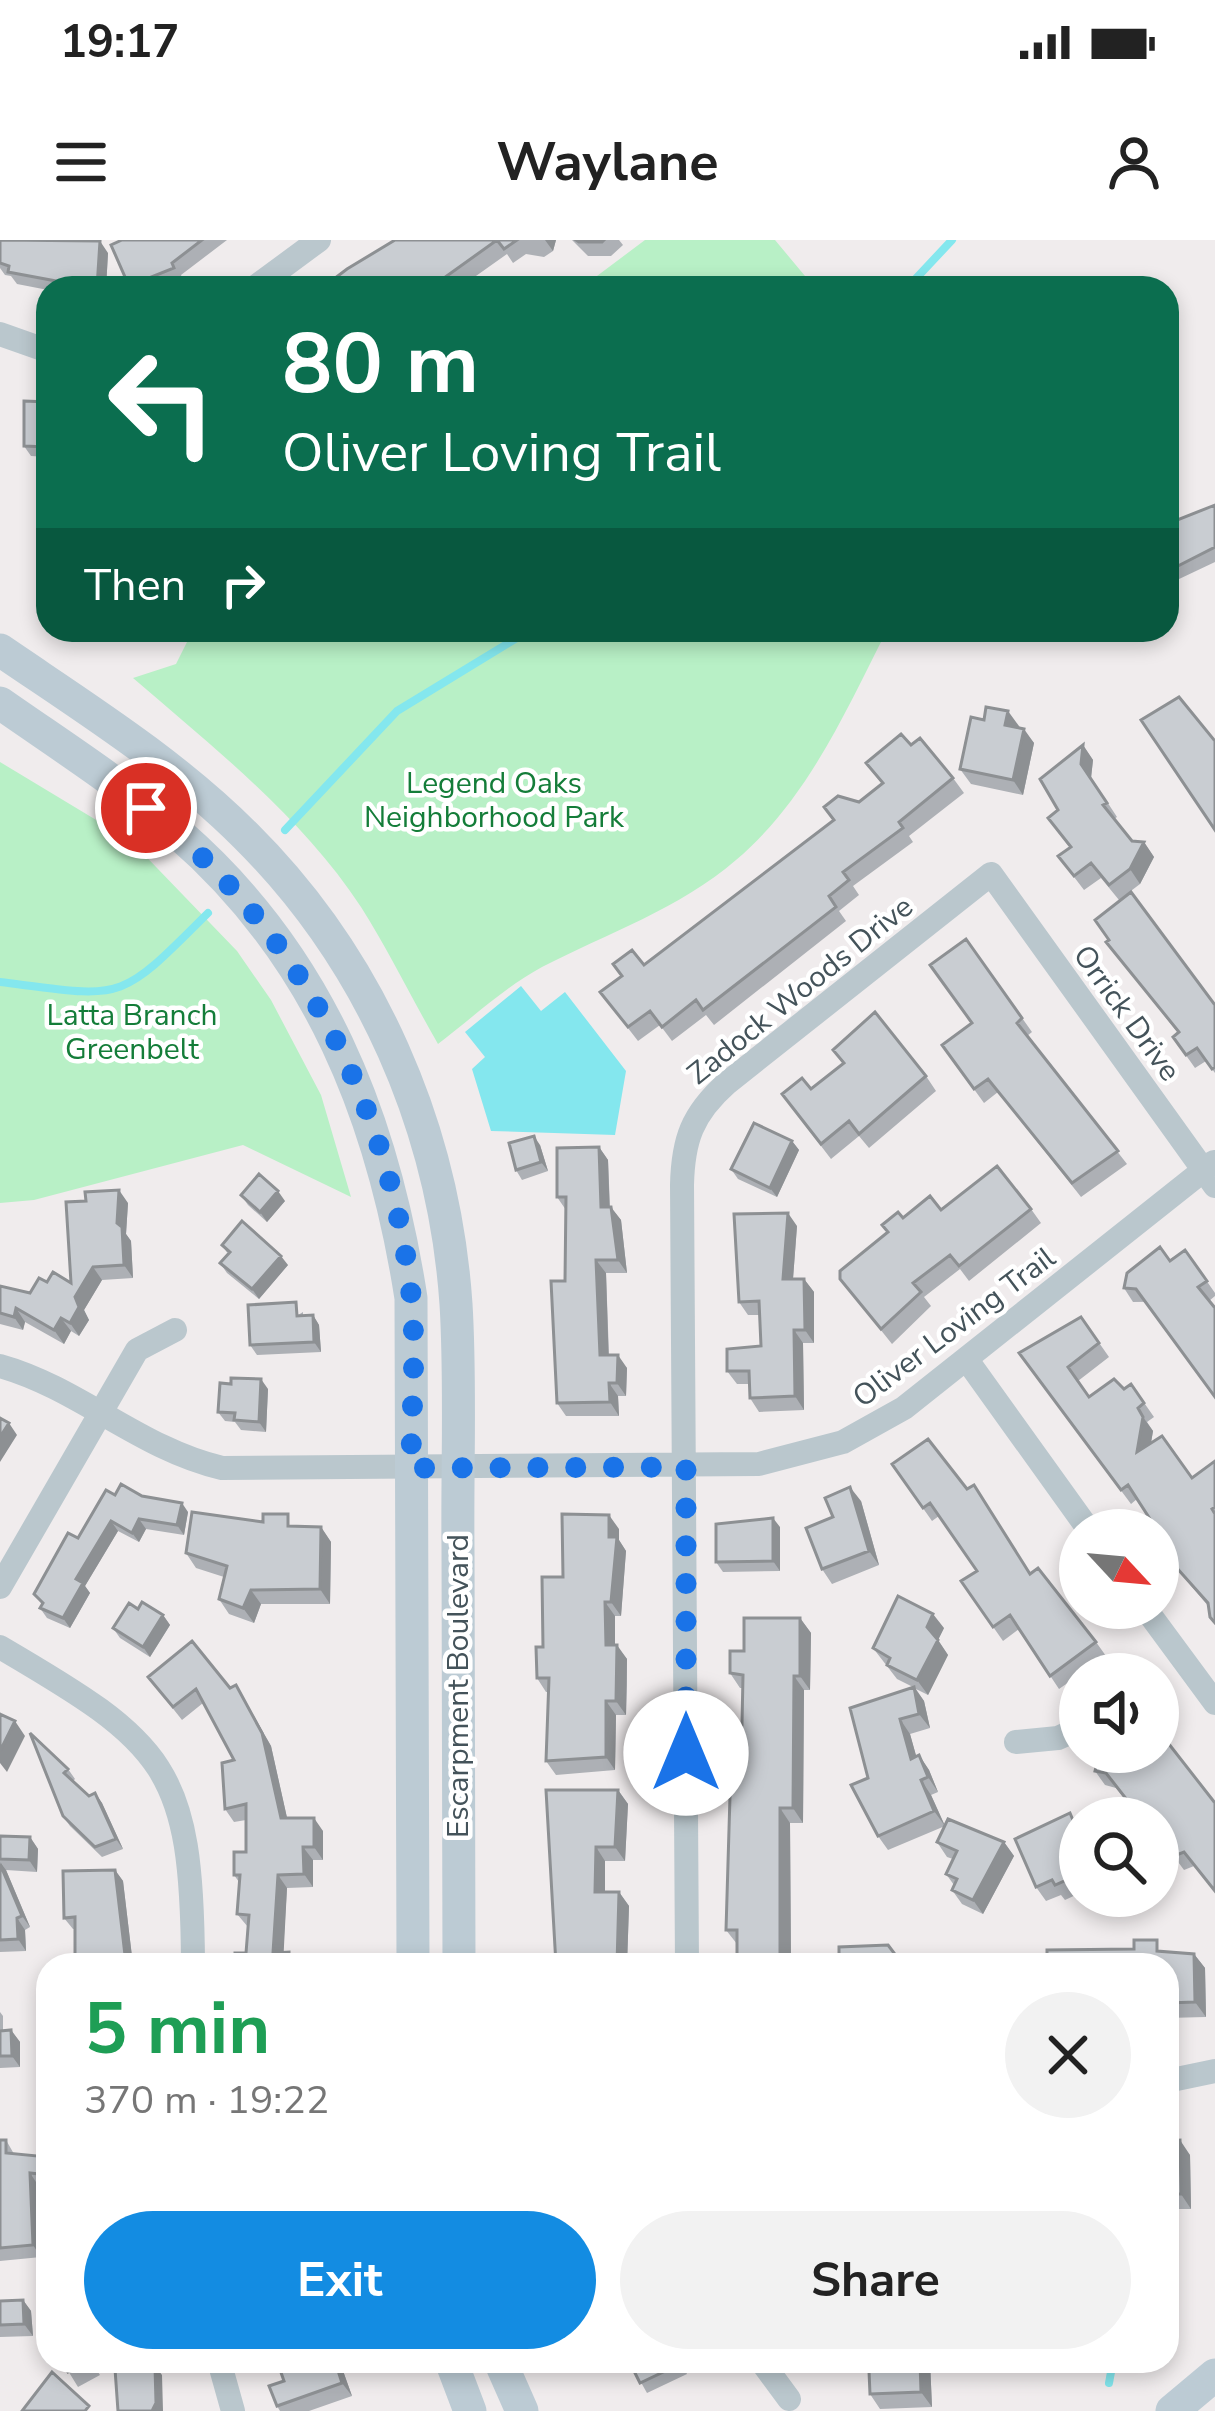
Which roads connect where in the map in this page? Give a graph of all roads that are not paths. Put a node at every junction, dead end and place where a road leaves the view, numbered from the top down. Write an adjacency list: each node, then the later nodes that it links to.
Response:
1 (305, 244): 2 (street)
2 (268, 276)
3 (0, 334): 4 (street)
4 (36, 347)
5 (0, 650): 15 (main road, Escarpment Boulevard)
6 (0, 703): 14 (main road, Escarpment Boulevard)
7 (991, 874): 8 (street, Orrick Drive); 13 (street, Zadock Woods Drive)
8 (1211, 1173): 10 (street, Oliver Loving Trail)
9 (175, 1330): 12 (street)
10 (967, 1360): 13 (street, Oliver Loving Trail); 16 (street)
11 (0, 1366): 12 (street, Oliver Loving Trail)
12 (99, 1414): 14 (street, Oliver Loving Trail); 17 (street)
13 (686, 1467): 15 (street, Oliver Loving Trail); 27 (street, Zadock Woods Drive)
14 (411, 1468): 15 (street, Oliver Loving Trail); 25 (main road, Escarpment Boulevard)
15 (457, 1468): 26 (main road, Escarpment Boulevard)
16 (1074, 1509)
17 (0, 1588)
18 (1160, 1629): 20 (street)
19 (0, 1647): 24 (street)
20 (1181, 1658): 21 (street)
21 (1215, 1703)
22 (1059, 1738): 23 (street)
23 (1016, 1742)
24 (193, 1953)
25 (413, 1953)
26 (459, 1953)
27 (687, 1953)
28 (1215, 2071): 29 (street)
29 (1179, 2078)
30 (222, 2373): 37 (street)
31 (456, 2373): 38 (main road)
32 (502, 2373): 36 (main road)
33 (770, 2373): 35 (street)
34 (1215, 2375): 39 (main road)
35 (789, 2399)
36 (509, 2407)
37 (233, 2411)
38 (470, 2411)
39 (1172, 2411)

